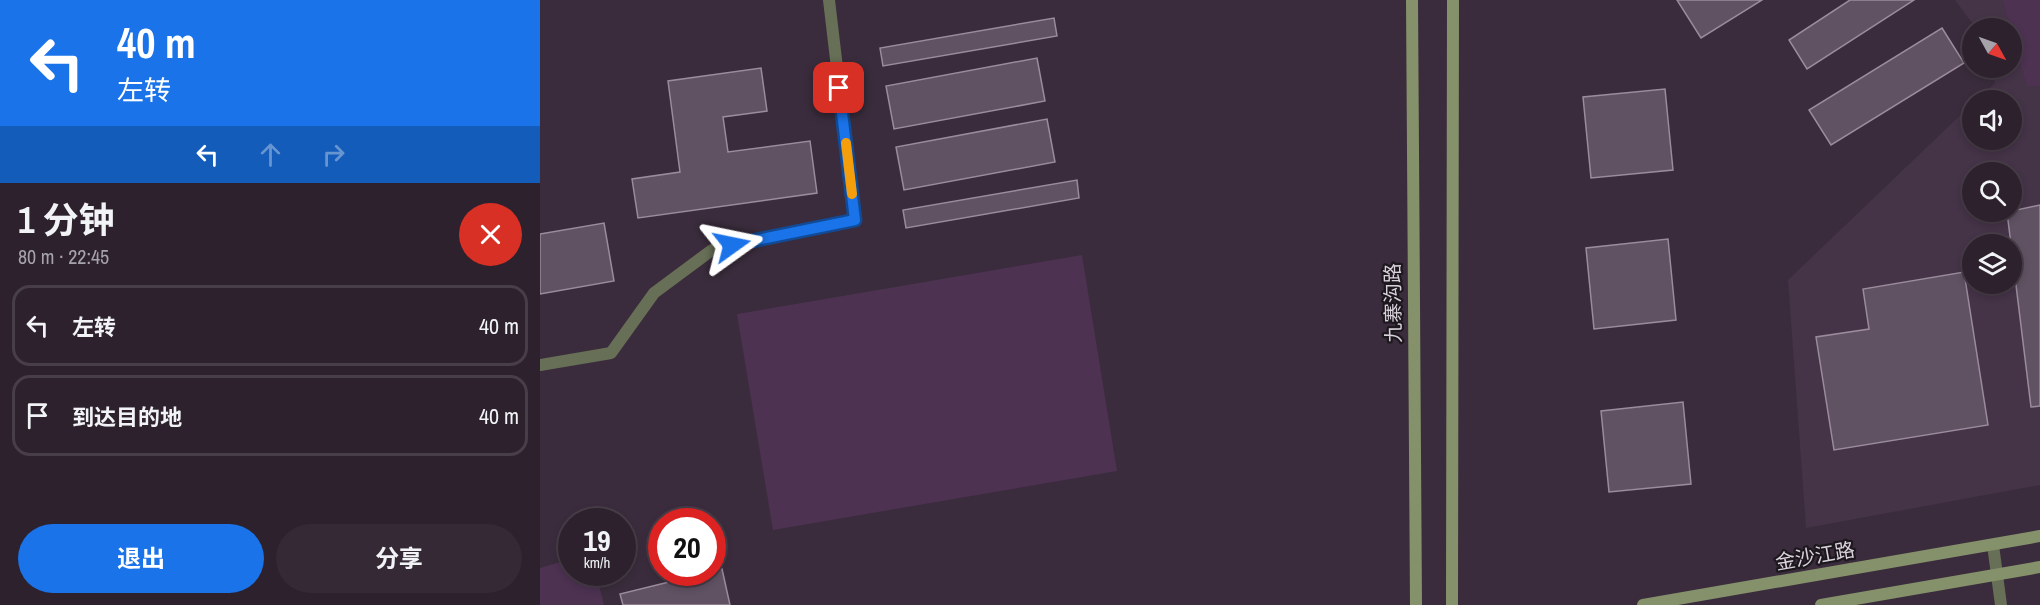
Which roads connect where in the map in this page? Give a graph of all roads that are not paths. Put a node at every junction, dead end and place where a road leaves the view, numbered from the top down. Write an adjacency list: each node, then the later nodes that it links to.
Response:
1 (829, 0): 4 (street)
2 (1412, 0): 9 (main road, 九寨沟路)
3 (1453, 0): 10 (main road)
4 (540, 365)
5 (2040, 536): 6 (main road, 金沙江路)
6 (1993, 545): 8 (street); 11 (main road, 金沙江路)
7 (2040, 567): 8 (main road)
8 (1997, 574): 12 (main road); 13 (street)
9 (1416, 605)
10 (1452, 605)
11 (1643, 605)
12 (1821, 605)
13 (2001, 605)

